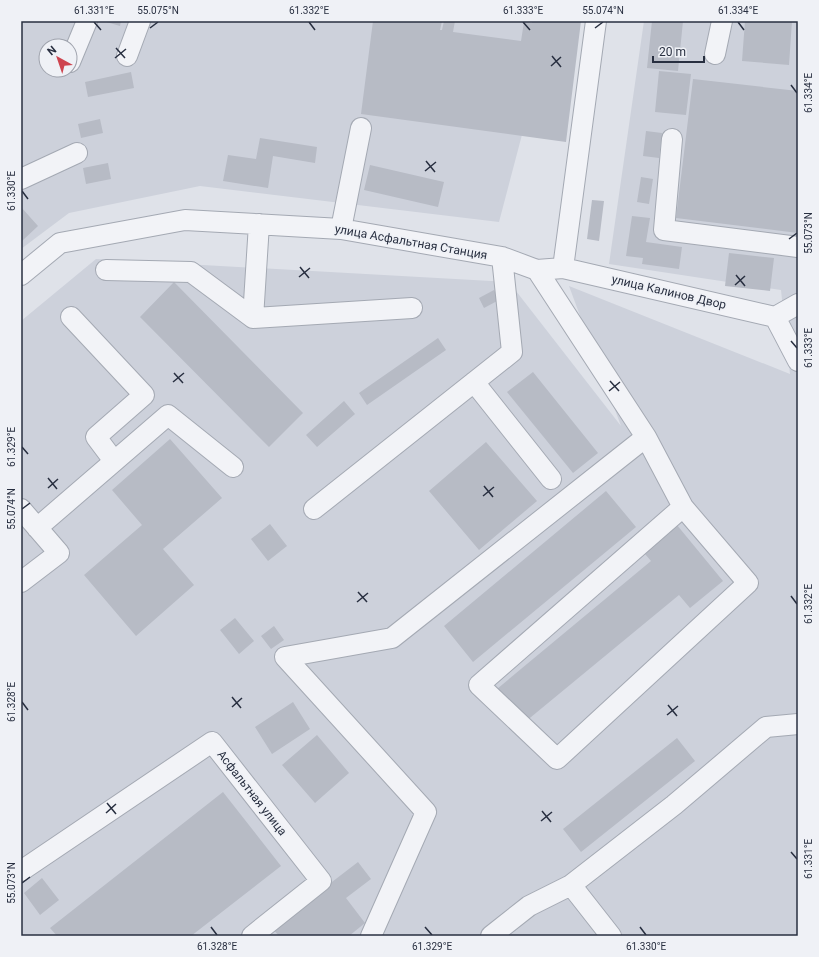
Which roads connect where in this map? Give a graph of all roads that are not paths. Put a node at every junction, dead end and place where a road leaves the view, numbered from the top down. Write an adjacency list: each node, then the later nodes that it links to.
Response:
1 (87, 21): 5 (street)
2 (140, 21): 7 (street)
3 (596, 21): 16 (street)
4 (722, 21): 6 (street)
5 (78, 43)
6 (715, 54)
7 (127, 56)
8 (361, 128): 13 (street)
9 (672, 139): 14 (street)
10 (77, 153): 11 (street)
11 (21, 179)
12 (259, 224): 13 (street, улица Асфальтная Станция); 19 (street, улица Асфальтная Станция); 24 (street)
13 (341, 229): 15 (street, улица Асфальтная Станция)
14 (798, 247)
15 (502, 258): 18 (street, улица Асфальтная Станция); 26 (street)
16 (563, 268): 18 (street, улица Асфальтная Станция); 22 (street, улица Калинов Двор)
17 (106, 270): 24 (street)
18 (537, 270): 27 (street)
19 (21, 275)
20 (798, 304): 22 (street)
21 (412, 308): 24 (street)
22 (775, 316): 25 (street)
23 (71, 317): 28 (street)
24 (253, 318)
25 (798, 361)
26 (474, 382): 30 (street); 33 (street)
27 (646, 437): 31 (street); 40 (street)
28 (114, 461): 29 (street); 34 (street)
29 (233, 467)
30 (551, 479)
31 (683, 507): 31 (street)
32 (21, 509): 34 (street)
33 (314, 509)
34 (37, 528): 35 (street)
35 (21, 582)
36 (798, 724): 38 (street)
37 (21, 871): 39 (street, Асфальтная улица)
38 (571, 885): 41 (street); 42 (street)
39 (252, 936)
40 (371, 936)
41 (491, 936)
42 (611, 936)

